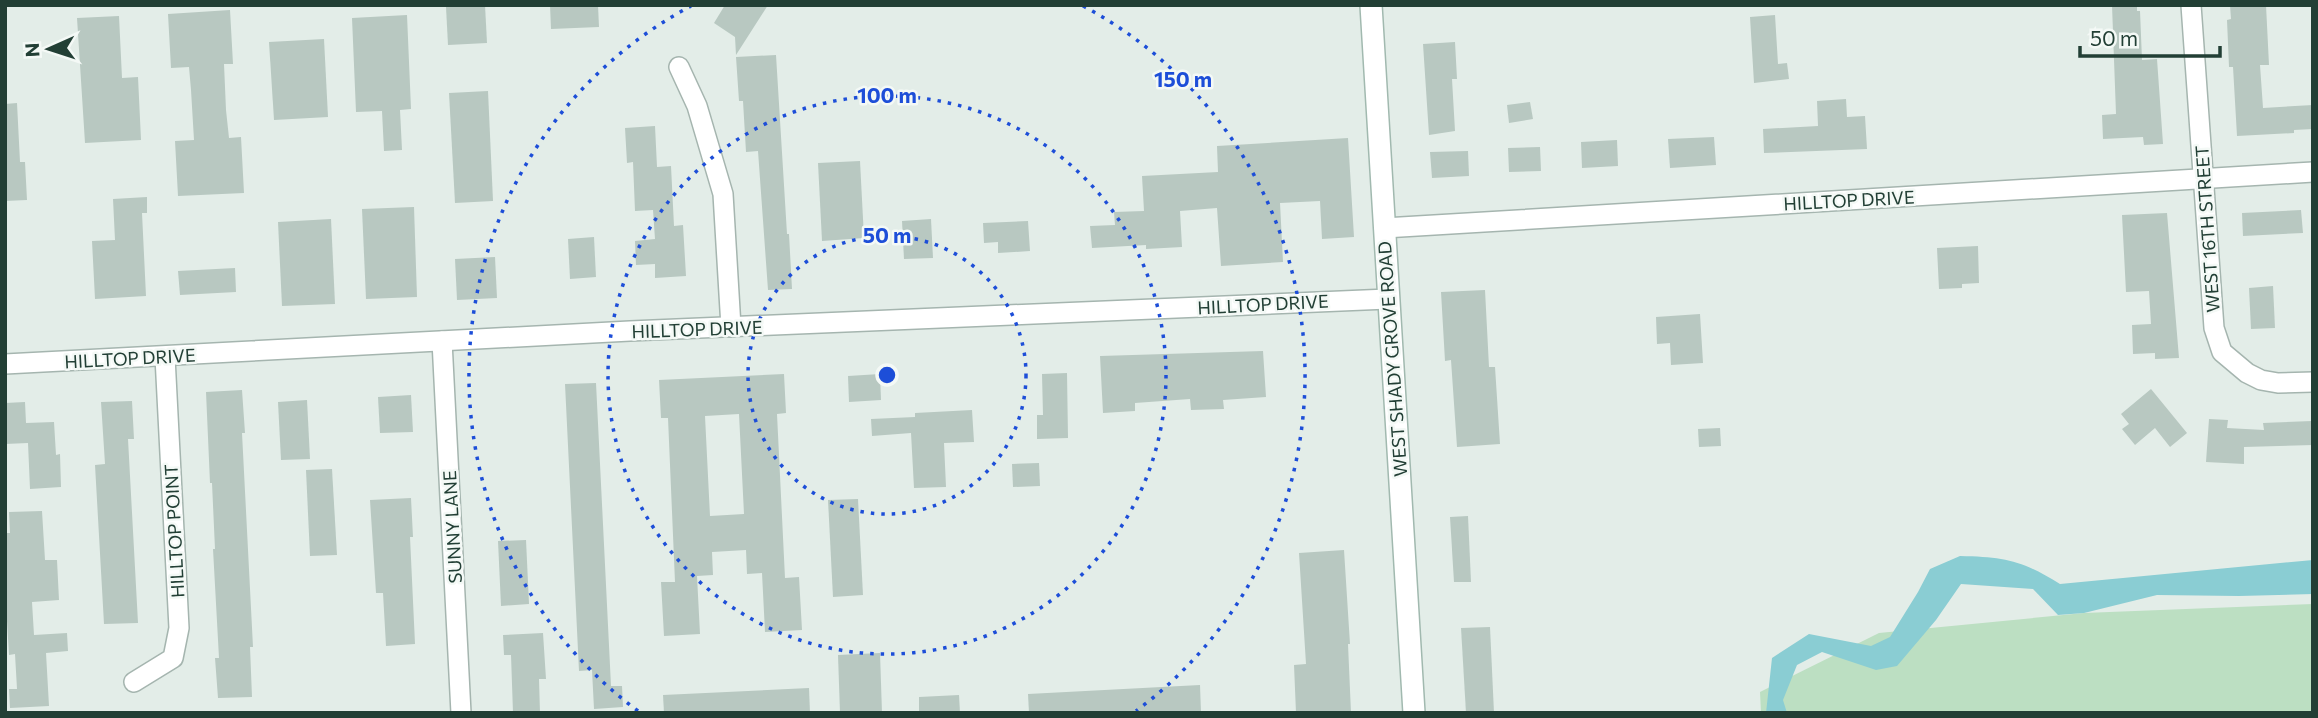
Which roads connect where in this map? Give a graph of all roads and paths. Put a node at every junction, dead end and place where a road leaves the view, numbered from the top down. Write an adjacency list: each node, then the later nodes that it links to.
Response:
1 (1371, 5): 6 (main road, WEST SHADY GROVE ROAD)
2 (2191, 5): 5 (street, WEST 16TH STREET)
3 (679, 68): 8 (street)
4 (2313, 172): 5 (street, HILLTOP DRIVE)
5 (2203, 179): 6 (street, HILLTOP DRIVE); 12 (street, WEST 16TH STREET)
6 (1384, 228): 7 (main road, WEST SHADY GROVE ROAD)
7 (1388, 299): 8 (street, HILLTOP DRIVE); 15 (main road, WEST SHADY GROVE ROAD)
8 (731, 327): 9 (street, HILLTOP DRIVE)
9 (442, 341): 10 (street, HILLTOP DRIVE); 14 (street, SUNNY LANE)
10 (165, 357): 11 (street, HILLTOP DRIVE); 13 (street, HILLTOP POINT)
11 (5, 364)
12 (2313, 382)
13 (134, 682)
14 (461, 713)
15 (1415, 713)

